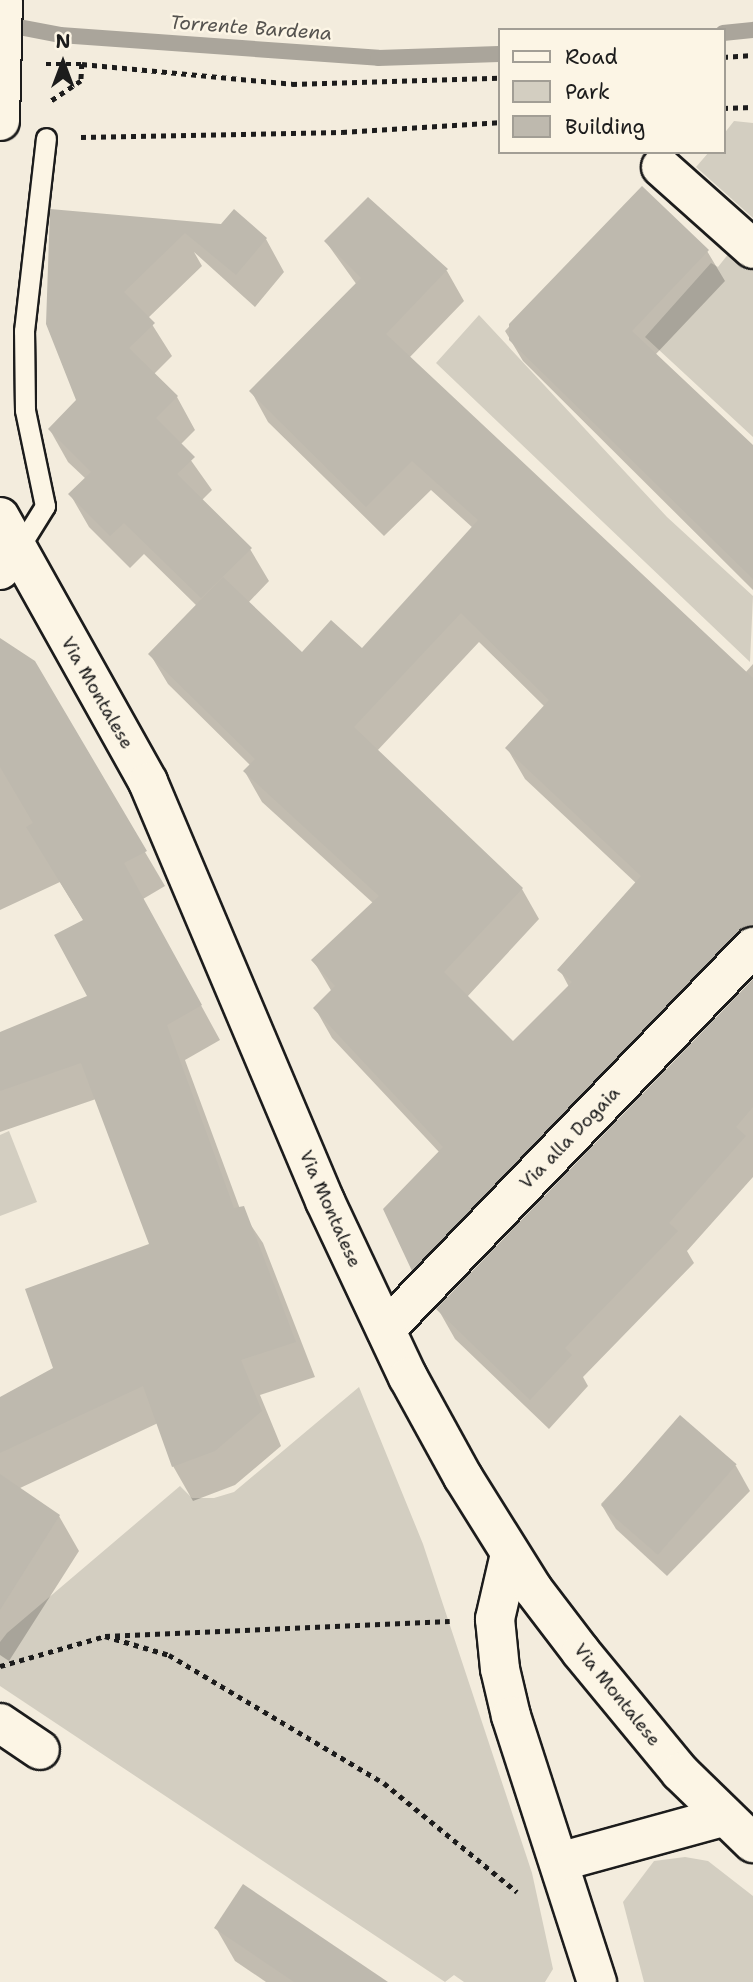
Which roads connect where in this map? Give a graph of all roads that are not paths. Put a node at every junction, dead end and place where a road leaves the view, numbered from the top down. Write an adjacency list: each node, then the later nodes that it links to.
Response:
1 (4, 0): 2 (street)
2 (0, 121)
3 (46, 138): 7 (lane)
4 (661, 167): 5 (street)
5 (753, 249)
6 (0, 517): 7 (street, Via Montalese)
7 (8, 561): 9 (street, Via Montalese)
8 (753, 947): 9 (street, Via alla Dogaia)
9 (386, 1329): 10 (street, Via Montalese)
10 (510, 1554): 13 (street, Via Montalese); 15 (street)
11 (0, 1723): 12 (street)
12 (40, 1750)
13 (722, 1817): 14 (street, Via Montalese); 15 (street)
14 (753, 1843)
15 (559, 1863): 16 (street)
16 (597, 1982)

